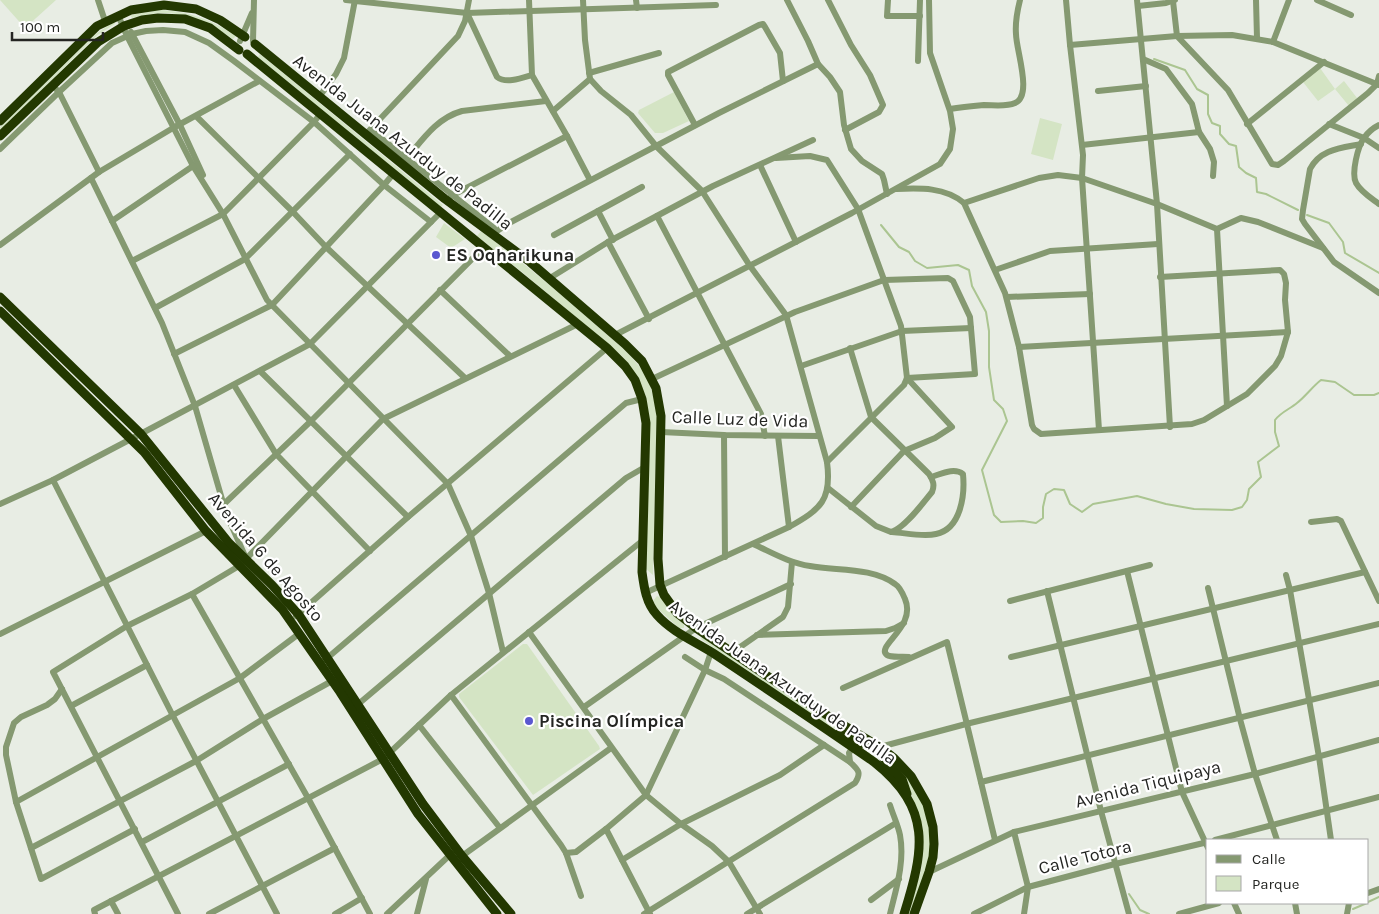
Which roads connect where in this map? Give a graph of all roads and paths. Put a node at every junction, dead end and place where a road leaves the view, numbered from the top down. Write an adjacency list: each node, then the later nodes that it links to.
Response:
1 (98, 0): 32 (street)
2 (254, 0): 26 (street)
3 (346, 0): 4 (street)
4 (355, 0): 21 (street); 55 (street)
5 (469, 0): 28 (street)
6 (529, 0): 27 (street)
7 (583, 0): 25 (street)
8 (636, 0): 24 (street)
9 (787, 0): 45 (street)
10 (828, 0): 68 (street)
11 (888, 0): 31 (street)
12 (920, 0): 31 (street)
13 (929, 0): 57 (street)
14 (1020, 0): 57 (street)
15 (1066, 0): 40 (street)
16 (1174, 0): 22 (street); 35 (street)
17 (1256, 0): 36 (street)
18 (1289, 0): 38 (street)
19 (1317, 0): 30 (street)
20 (180, 3): 29 (highway, Avenida Juana Azurduy de Padilla); 39 (highway, Avenida Juana Azurduy de Padilla)
21 (399, 3): 28 (street)
22 (1138, 3): 37 (street)
23 (716, 5): 24 (street)
24 (636, 8): 25 (street)
25 (584, 9): 27 (street); 47 (street)
26 (253, 10): 39 (street); 39 (street)
27 (529, 11): 28 (street); 46 (street)
28 (467, 13): 46 (street); 69 (street)
29 (118, 14): 32 (highway, Avenida Juana Azurduy de Padilla); 33 (street)
30 (1351, 15)
31 (920, 16): 43 (street)
32 (105, 21): 61 (highway, Avenida Juana Azurduy de Padilla)
33 (124, 26): 34 (street); 39 (highway, Avenida Juana Azurduy de Padilla); 53 (highway, Avenida Juana Azurduy de Padilla)
34 (129, 35): 50 (street); 53 (street); 67 (street)
35 (1177, 36): 36 (street); 37 (street); 63 (street)
36 (1257, 38): 38 (street)
37 (1141, 40): 40 (street); 42 (street)
38 (1273, 42): 44 (street)
39 (246, 43): 55 (highway, Avenida Juana Azurduy de Padilla); 59 (highway, Avenida Juana Azurduy de Padilla)
40 (1070, 44): 76 (street)
41 (659, 53): 47 (street)
42 (1143, 59): 52 (street); 70 (street)
43 (918, 61)
44 (1324, 62): 51 (street); 63 (street)
45 (818, 64): 49 (street); 68 (street)
46 (532, 75): 56 (street)
47 (590, 76): 58 (street); 77 (street)
48 (1379, 76): 51 (street)
49 (783, 81): 65 (street); 65 (street)
50 (259, 82): 60 (street); 62 (street)
51 (1378, 84): 64 (street)
52 (1146, 86): 54 (street); 73 (street)
53 (55, 89): 71 (highway, Avenida Juana Azurduy de Padilla); 79 (street); 85 (street)
54 (1098, 91)
55 (319, 97): 69 (highway, Avenida Juana Azurduy de Padilla)
56 (546, 101): 58 (street); 81 (street)
57 (950, 110): 94 (street)
58 (553, 111): 72 (street)
59 (321, 113): 62 (street); 86 (highway, Avenida Juana Azurduy de Padilla)
60 (197, 116): 67 (street); 89 (street)
61 (0, 121)
62 (314, 122): 80 (street); 89 (street)
63 (1248, 124): 64 (street)
64 (1329, 124): 75 (street)
65 (695, 125): 77 (street)
66 (1379, 125): 75 (street)
67 (177, 127): 84 (street); 85 (street); 95 (street)
68 (845, 130): 97 (street)
69 (368, 132): 81 (street); 98 (highway, Avenida Juana Azurduy de Padilla)
70 (1199, 132): 73 (street); 87 (street)
71 (0, 136)
72 (567, 136): 91 (street); 98 (street)
73 (1151, 137): 76 (street); 100 (street)
74 (813, 140): 82 (street)
75 (1362, 141): 78 (street); 101 (street); 124 (street)
76 (1082, 145): 90 (street)
77 (656, 146): 91 (street); 96 (street)
78 (1379, 148)
79 (0, 150)
80 (350, 154): 92 (street); 105 (street)
81 (406, 158): 98 (street)
82 (776, 158): 83 (street); 102 (street)
83 (760, 165): 96 (street); 118 (street)
84 (193, 166): 95 (street); 110 (street)
85 (99, 172): 88 (street)
86 (394, 173): 92 (street); 106 (highway, Avenida Juana Azurduy de Padilla)
87 (1213, 176)
88 (91, 178): 110 (street); 120 (street)
89 (258, 178): 105 (street); 107 (street)
90 (1082, 178): 99 (street); 100 (street); 123 (street)
91 (590, 180): 114 (street)
92 (384, 185): 111 (street); 121 (street)
93 (642, 187): 104 (street)
94 (897, 189): 97 (street); 99 (street)
95 (209, 190): 107 (street)
96 (702, 192): 108 (street); 127 (street)
97 (887, 194): 102 (street)
98 (449, 197): 103 (highway, Avenida Juana Azurduy de Padilla); 114 (street)
99 (964, 203): 128 (street)
100 (1157, 204): 113 (street); 119 (street)
101 (1379, 204)
102 (858, 209): 118 (street); 132 (street)
103 (458, 210): 109 (highway); 112 (highway, Avenida Juana Azurduy de Padilla)
104 (598, 211): 115 (street); 117 (street)
105 (293, 212): 121 (street); 125 (street)
106 (441, 212): 109 (highway, Avenida Juana Azurduy de Padilla); 111 (street)
107 (223, 214): 125 (street); 126 (street)
108 (657, 216): 117 (street); 135 (street)
109 (450, 219): 116 (highway, Avenida Juana Azurduy de Padilla)
110 (112, 221): 126 (street)
111 (431, 222): 133 (street)
112 (481, 225): 114 (street); 116 (highway); 131 (highway, Avenida Juana Azurduy de Padilla)
113 (1217, 229): 124 (street); 129 (street)
114 (497, 231)
115 (554, 235)
116 (471, 237): 122 (highway, Avenida Juana Azurduy de Padilla)
117 (611, 241): 131 (street); 145 (street)
118 (796, 242): 127 (street)
119 (1158, 244): 123 (street); 130 (street)
120 (0, 245)
121 (326, 247): 133 (street); 140 (street)
122 (484, 247): 134 (street); 148 (highway, Avenida Juana Azurduy de Padilla)
123 (1087, 248): 128 (street); 137 (street)
124 (1323, 248): 136 (street)
125 (246, 259): 140 (street); 141 (street)
126 (132, 261): 141 (street)
127 (750, 266): 135 (street); 144 (street)
128 (994, 270): 139 (street)
129 (1218, 274): 130 (street); 151 (street); 153 (street)
130 (1160, 277): 154 (street)
131 (550, 278): 152 (highway, Avenida Juana Azurduy de Padilla)
132 (884, 280): 144 (street); 149 (street); 150 (street)
133 (367, 287): 147 (street); 156 (street)
134 (440, 290): 147 (street); 162 (street)
135 (698, 293): 145 (street); 157 (street)
136 (1379, 293)
137 (1090, 294): 139 (street); 155 (street)
138 (0, 297): 143 (highway, Avenida 6 de Agosto)
139 (1006, 298): 158 (street)
140 (272, 304): 156 (street); 161 (street)
141 (155, 308): 161 (street)
142 (0, 311): 146 (highway, Avenida 6 de Agosto)
143 (20, 316): 146 (highway); 165 (highway, Avenida 6 de Agosto)
144 (786, 316): 157 (street); 163 (street)
145 (648, 319): 152 (street)
146 (12, 323): 166 (highway, Avenida 6 de Agosto)
147 (407, 324): 167 (street); 170 (street)
148 (578, 324): 159 (highway, Avenida Juana Azurduy de Padilla); 162 (street)
149 (971, 328): 150 (street); 169 (street)
150 (902, 331): 160 (street); 169 (street)
151 (1288, 332): 153 (street); 174 (street)
152 (615, 335): 168 (highway, Avenida Juana Azurduy de Padilla)
153 (1223, 335): 154 (street); 174 (street)
154 (1164, 338): 155 (street); 178 (street)
155 (1093, 343): 158 (street); 179 (street)
156 (310, 344): 164 (street); 170 (street)
157 (725, 346): 168 (street); 183 (street)
158 (1019, 347): 179 (street)
159 (607, 348): 172 (highway, Avenida Juana Azurduy de Padilla); 194 (street)
160 (850, 348): 163 (street); 175 (street)
161 (174, 354): 173 (street)
162 (510, 356): 167 (street)
163 (801, 366): 185 (street)
164 (260, 371): 171 (street); 177 (street)
165 (75, 372): 166 (highway); 181 (highway, Avenida 6 de Agosto)
166 (68, 378): 186 (highway, Avenida 6 de Agosto)
167 (465, 378): 176 (street)
168 (652, 378): 180 (highway, Avenida Juana Azurduy de Padilla)
169 (907, 378): 175 (street); 187 (street)
170 (348, 383): 176 (street); 177 (street)
171 (234, 385): 173 (street); 188 (street)
172 (642, 399): 191 (highway, Avenida Juana Azurduy de Padilla); 205 (street)
173 (195, 406): 181 (street); 198 (street)
174 (1227, 406): 178 (street)
175 (871, 417): 187 (street); 190 (street)
176 (383, 419): 189 (street); 194 (street)
177 (311, 421): 188 (street); 189 (street)
178 (1170, 427): 179 (street)
179 (1099, 430)
180 (661, 432): 182 (street, Calle Luz de Vida); 218 (highway, Avenida Juana Azurduy de Padilla)
181 (141, 434): 186 (street); 211 (highway, Avenida 6 de Agosto)
182 (724, 435): 183 (street, Calle Luz de Vida); 209 (street)
183 (766, 436): 184 (street, Calle Luz de Vida)
184 (778, 436): 185 (street, Calle Luz de Vida); 202 (street)
185 (819, 436): 190 (street)
186 (131, 440): 193 (street); 203 (highway, Avenida 6 de Agosto)
187 (904, 451): 192 (street); 199 (street)
188 (276, 454): 196 (street); 198 (street)
189 (346, 456): 196 (street); 200 (street)
190 (827, 462): 195 (street)
191 (645, 468): 206 (highway, Avenida Juana Azurduy de Padilla); 222 (street)
192 (931, 477): 204 (street); 204 (street)
193 (52, 480): 197 (street); 216 (street)
194 (448, 484): 200 (street); 205 (street)
195 (828, 488): 199 (street); 202 (street)
196 (311, 492): 208 (street); 211 (street)
197 (0, 504)
198 (224, 504): 211 (street)
199 (851, 506): 204 (street)
200 (408, 517): 208 (street)
201 (1311, 522): 214 (street)
202 (789, 527): 207 (street)
203 (206, 531): 211 (highway, Avenida 6 de Agosto); 216 (street)
204 (891, 532)
205 (471, 536): 222 (street); 248 (street)
206 (642, 541): 223 (highway, Avenida Juana Azurduy de Padilla); 235 (street)
207 (753, 544): 209 (street); 210 (street)
208 (370, 551): 228 (street)
209 (726, 557): 218 (street)
210 (792, 562): 217 (street); 230 (street)
211 (243, 563): 224 (street); 228 (highway, Avenida 6 de Agosto); 229 (highway, Avenida 6 de Agosto)
212 (1150, 565): 213 (street)
213 (1127, 571): 221 (street); 233 (street)
214 (1365, 572): 220 (street); 226 (street)
215 (1286, 575): 220 (street)
216 (104, 581): 232 (street); 236 (street)
217 (791, 584): 234 (street); 238 (street)
218 (660, 585): 223 (street); 234 (highway, Avenida Juana Azurduy de Padilla)
219 (1208, 588): 227 (street)
220 (1290, 590): 227 (street); 240 (street)
221 (1047, 591): 225 (street); 241 (street)
222 (489, 593): 242 (street); 262 (street)
223 (645, 593): 239 (highway, Avenida Juana Azurduy de Padilla)
224 (192, 594): 232 (street); 252 (street)
225 (1010, 601)
226 (1379, 601)
227 (1213, 609): 233 (street); 249 (street)
228 (299, 614): 229 (street); 248 (highway, Avenida 6 de Agosto)
229 (290, 621): 237 (highway, Avenida 6 de Agosto)
230 (905, 622): 238 (street); 246 (street)
231 (1379, 624): 240 (street)
232 (127, 626): 250 (street); 257 (street)
233 (1141, 626): 241 (street); 253 (street)
234 (696, 628): 239 (street); 244 (highway, Avenida Juana Azurduy de Padilla)
235 (529, 632): 242 (street); 263 (street)
236 (0, 634)
237 (300, 634): 248 (highway, Avenida 6 de Agosto); 252 (street)
238 (758, 635): 244 (street)
239 (685, 636): 243 (highway, Avenida Juana Azurduy de Padilla); 263 (street)
240 (1300, 644): 249 (street); 260 (street)
241 (1060, 646): 247 (street); 259 (street)
242 (503, 652): 258 (street)
243 (711, 652): 251 (street); 266 (highway, Avenida Juana Azurduy de Padilla)
244 (733, 652): 274 (highway, Avenida Juana Azurduy de Padilla)
245 (685, 657): 251 (street)
246 (913, 657): 256 (street); 268 (street)
247 (1011, 658)
248 (324, 661): 254 (highway, Avenida 6 de Agosto); 262 (highway, Avenida 6 de Agosto)
249 (1226, 662): 253 (street); 267 (street)
250 (147, 665): 261 (street); 264 (street)
251 (705, 670): 272 (street); 286 (street)
252 (240, 678): 264 (street); 265 (street)
253 (1154, 679): 259 (street); 270 (street)
254 (332, 681): 262 (highway, Avenida 6 de Agosto); 265 (street)
255 (1379, 683): 260 (street)
256 (843, 688)
257 (62, 689): 261 (street); 290 (street)
258 (451, 695): 269 (street); 293 (street)
259 (1073, 699): 268 (street); 278 (street)
260 (1309, 702): 267 (street); 279 (street)
261 (71, 706): 276 (street)
262 (355, 707): 277 (highway, Avenida 6 de Agosto)
263 (584, 707): 275 (street)
264 (173, 716): 276 (street); 280 (street)
265 (264, 719): 280 (street); 282 (street)
266 (809, 719): 273 (highway, Avenida Juana Azurduy de Padilla); 274 (highway)
267 (1240, 719): 270 (street); 283 (street)
268 (966, 724): 274 (street); 284 (street)
269 (419, 725): 277 (street); 300 (street)
270 (1168, 736): 278 (street); 285 (street)
271 (1379, 740): 279 (street, Avenida Tiquipaya)
272 (824, 745): 281 (street); 298 (street)
273 (853, 747): 281 (street); 292 (highway, Avenida Juana Azurduy de Padilla)
274 (880, 747): 292 (highway); 319 (highway, Avenida Juana Azurduy de Padilla)
275 (611, 748): 286 (street); 293 (street)
276 (97, 756): 289 (street); 290 (street)
277 (386, 756): 288 (street); 314 (highway, Avenida 6 de Agosto)
278 (1087, 756): 284 (street); 296 (street)
279 (1319, 757): 283 (street, Avenida Tiquipaya); 295 (street)
280 (196, 761): 289 (street); 291 (street)
281 (850, 762): 317 (street)
282 (289, 764): 288 (street); 291 (street)
283 (1255, 774): 285 (street, Avenida Tiquipaya); 299 (street)
284 (980, 782): 308 (street)
285 (1182, 792): 296 (street, Avenida Tiquipaya); 310 (street)
286 (646, 795): 298 (street); 302 (street)
287 (1379, 796): 295 (street)
288 (308, 798): 304 (street); 313 (street)
289 (120, 800): 301 (street); 312 (street)
290 (16, 802): 312 (street)
291 (218, 802): 304 (street); 309 (street)
292 (909, 802): 345 (highway, Avenida Juana Azurduy de Padilla)
293 (532, 805): 300 (street); 315 (street)
294 (890, 805): 297 (street)
295 (1327, 810): 299 (street); 307 (street)
296 (1100, 811): 303 (street, Avenida Tiquipaya); 318 (street)
297 (896, 823): 322 (street); 330 (street)
298 (680, 824): 316 (street); 317 (street)
299 (1272, 826): 305 (street); 306 (street)
300 (500, 828): 314 (street)
301 (135, 829): 309 (street); 312 (street)
302 (606, 829): 315 (street); 316 (street)
303 (1014, 832): 308 (street, Avenida Tiquipaya); 324 (street)
304 (236, 835): 320 (street); 323 (street)
305 (1219, 839)
306 (1277, 839)
307 (1331, 839)
308 (995, 840): 319 (street, Avenida Tiquipaya)
309 (142, 842): 320 (street)
310 (1206, 842)
311 (1206, 844): 318 (street, Calle Totora)
312 (31, 848)
313 (335, 848): 323 (street); 326 (street)
314 (457, 853): 321 (street); 341 (highway, Avenida 6 de Agosto); 342 (highway, Avenida 6 de Agosto)
315 (566, 853): 325 (street)
316 (622, 860): 331 (street)
317 (729, 862): 330 (street); 331 (street)
318 (1115, 864): 324 (street, Calle Totora); 349 (street)
319 (929, 872): 346 (highway, Avenida Juana Azurduy de Padilla)
320 (159, 876): 328 (street); 334 (street)
321 (427, 878): 339 (street); 340 (street)
322 (898, 880): 327 (street); 344 (street)
323 (262, 886): 335 (street); 336 (street)
324 (1028, 887): 347 (street, Calle Totora); 348 (street)
325 (581, 896)
326 (362, 898): 337 (street); 338 (street)
327 (871, 900)
328 (111, 901): 332 (street); 333 (street)
329 (1216, 904): 350 (street)
330 (759, 911): 343 (street)
331 (648, 913)
332 (95, 914)
333 (118, 914)
334 (178, 914)
335 (209, 914)
336 (277, 914)
337 (335, 914)
338 (370, 914)
339 (387, 914)
340 (417, 914)
341 (497, 914)
342 (510, 914)
343 (747, 914)
344 (890, 914)
345 (904, 914)
346 (914, 914)
347 (974, 914)
348 (1024, 914)
349 (1129, 914)
350 (1179, 914)

